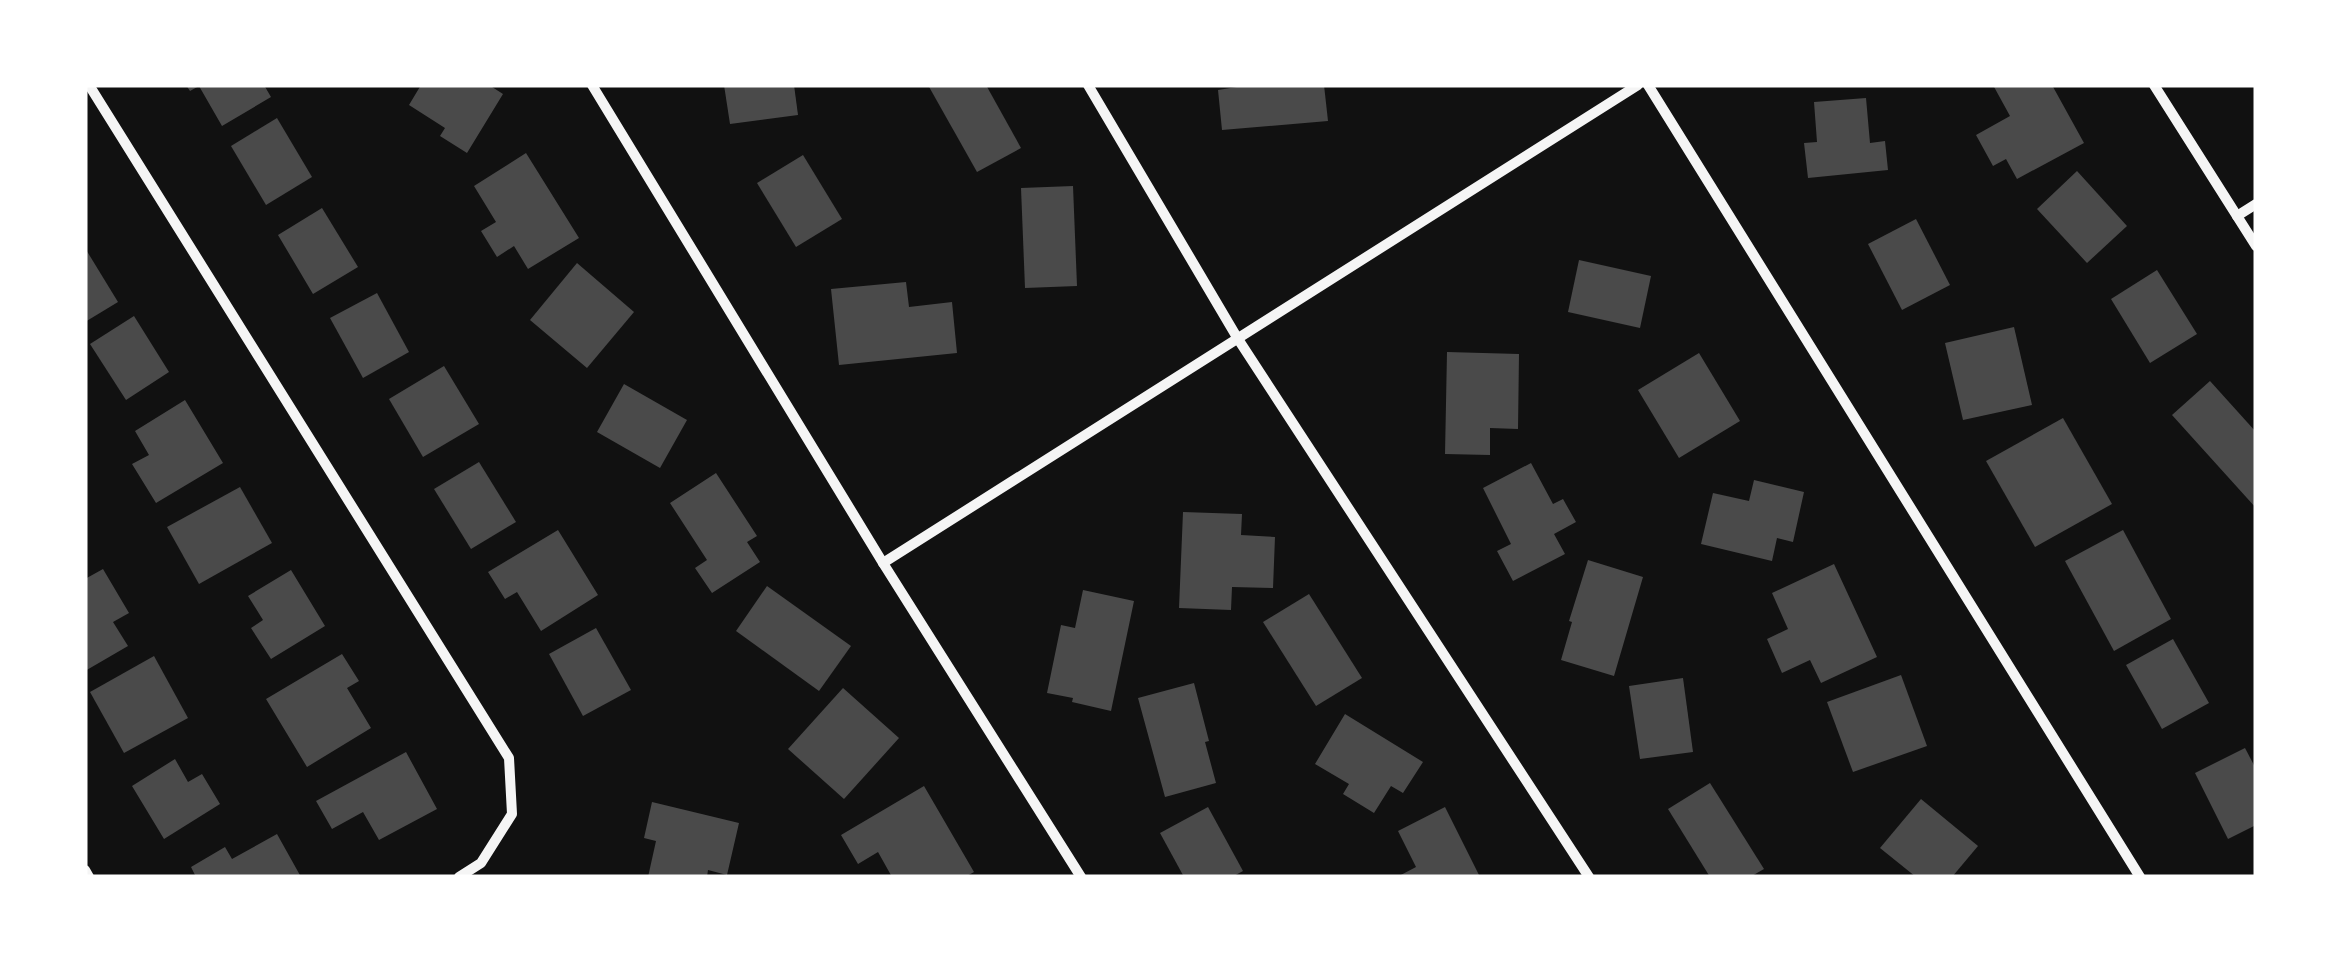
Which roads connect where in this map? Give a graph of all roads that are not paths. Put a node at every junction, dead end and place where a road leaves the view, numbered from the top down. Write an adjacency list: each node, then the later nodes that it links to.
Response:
1 (90, 85): 14 (street)
2 (592, 85): 11 (street)
3 (1088, 85): 10 (street)
4 (1638, 85): 10 (street)
5 (1648, 85): 17 (street)
6 (2154, 85): 8 (street)
7 (2256, 204): 8 (street)
8 (2236, 216): 9 (street)
9 (2256, 246)
10 (1238, 339): 11 (street); 16 (street)
11 (883, 563): 15 (street)
12 (85, 870): 13 (street)
13 (89, 877)
14 (459, 877)
15 (1081, 877)
16 (1589, 877)
17 (2140, 877)

